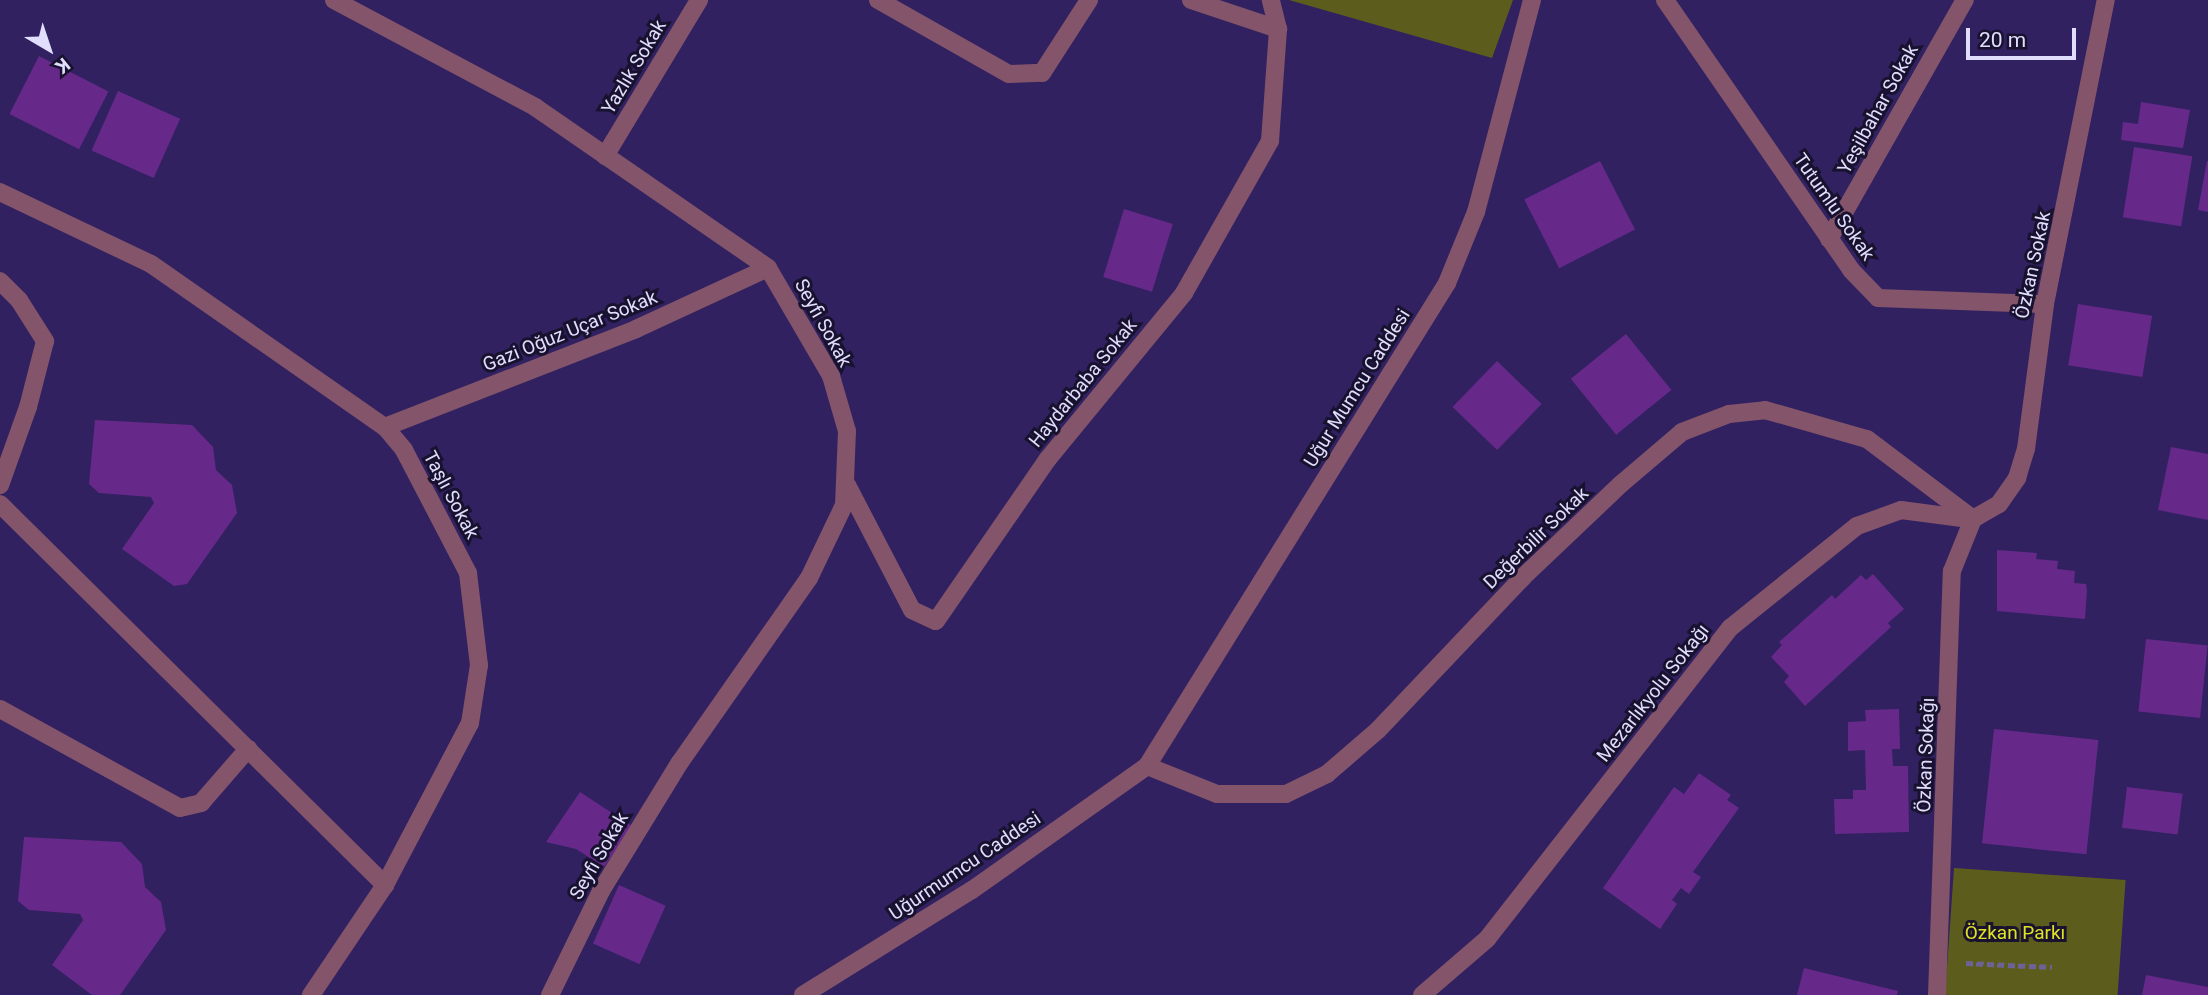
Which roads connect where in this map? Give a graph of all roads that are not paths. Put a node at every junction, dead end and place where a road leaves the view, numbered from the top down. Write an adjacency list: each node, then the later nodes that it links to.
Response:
1 (334, 0): 12 (street, Seyfi Sokak)
2 (699, 0): 12 (street, Yazlık Sokak)
3 (878, 0): 4 (street)
4 (1089, 0)
5 (1191, 0): 11 (street)
6 (1271, 0): 11 (street, Haydarbaba Sokak)
7 (1532, 0): 25 (street, Uğur Mumcu Caddesi)
8 (1665, 0): 14 (street, Tutumlu Sokak)
9 (1965, 0): 14 (street, Yeşilbahar Sokak)
10 (2106, 0): 17 (street, Özkan Sokak)
11 (1278, 29): 19 (street, Haydarbaba Sokak)
12 (606, 156): 15 (street, Seyfi Sokak)
13 (0, 192): 18 (street, Taşlı Sokak)
14 (1829, 239): 17 (street, Tutumlu Sokak)
15 (768, 268): 18 (street, Gazi Oğuz Uçar Sokak); 19 (street, Seyfi Sokak)
16 (0, 281): 20 (street)
17 (2045, 304): 22 (street, Özkan Sokak)
18 (385, 427): 26 (street, Taşlı Sokak)
19 (845, 481): 28 (street, Seyfi Sokak)
20 (0, 485)
21 (0, 504): 24 (street)
22 (1973, 519): 25 (street, Değerbilir Sokak); 30 (street, Mezarlıkyolu Sokağı); 31 (street, Özkan Sokağı)
23 (0, 709): 24 (street)
24 (248, 749): 26 (street)
25 (1147, 766): 29 (street, Uğurmumcu Caddesi)
26 (385, 885): 27 (street, Taşlı Sokak)
27 (311, 995)
28 (550, 995)
29 (803, 995)
30 (1422, 995)
31 (1937, 995)

